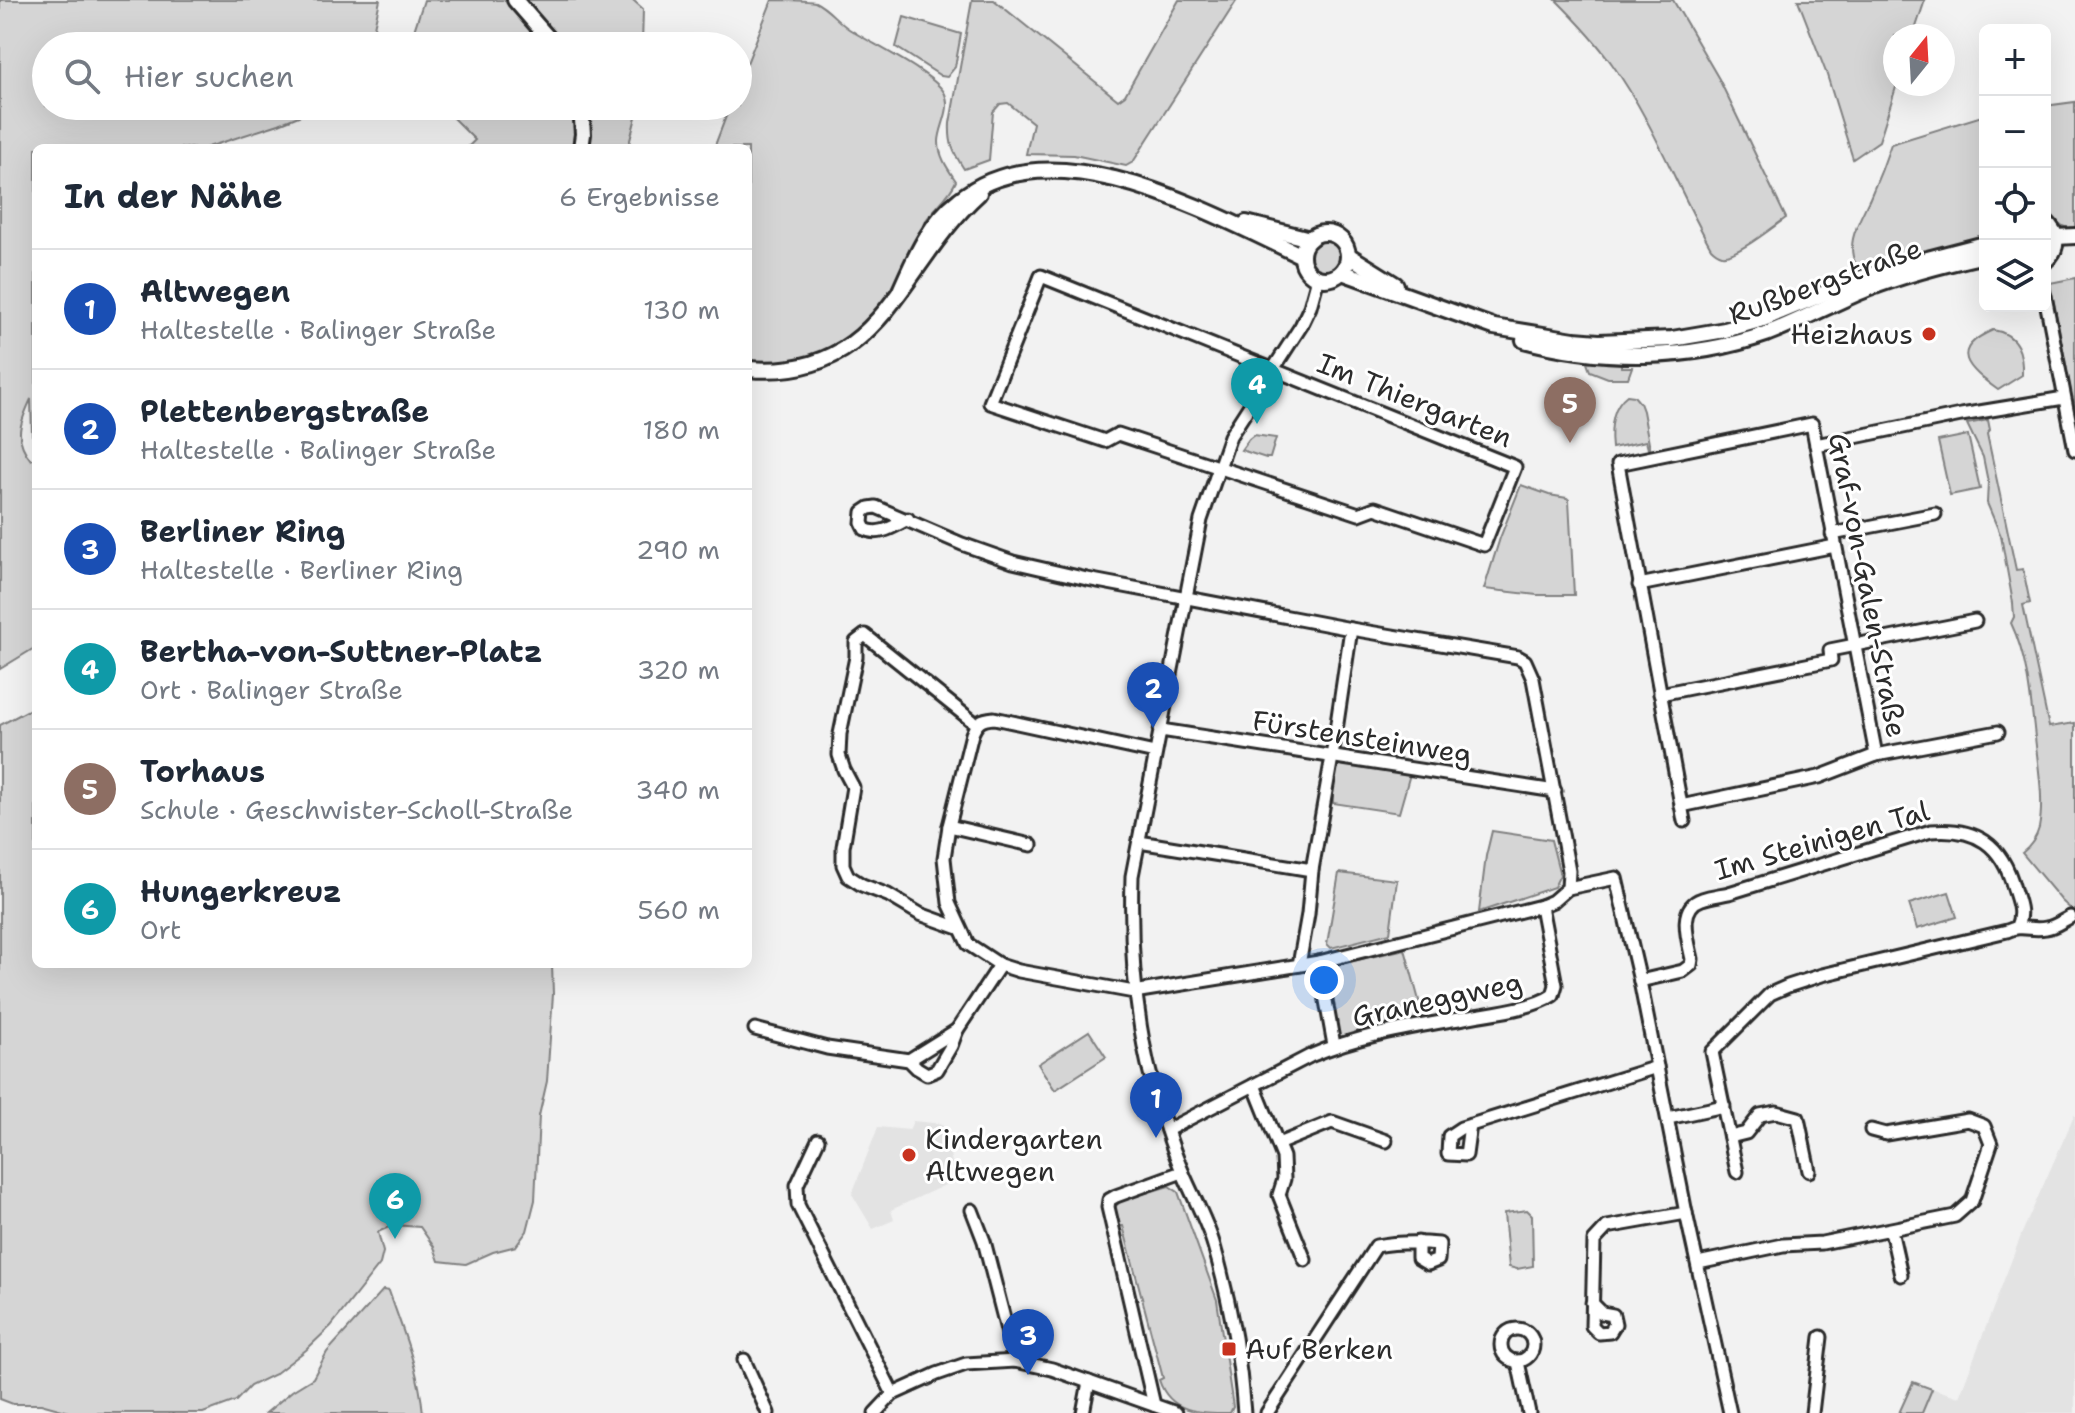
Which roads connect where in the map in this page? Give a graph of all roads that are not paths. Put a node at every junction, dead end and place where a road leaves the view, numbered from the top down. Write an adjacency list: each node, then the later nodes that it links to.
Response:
1 (515, 0): 2 (street)
2 (543, 32)
3 (582, 120): 4 (street)
4 (582, 144)
5 (1215, 215): 9 (street, Rußbergstraße); 13 (street, Rußbergstraße); 20 (street, Rußbergstraße)
6 (2051, 228): 8 (street)
7 (2075, 236): 8 (street)
8 (2056, 237): 11 (street)
9 (1310, 239): 12 (street, Rußbergstraße); 13 (street)
10 (1979, 246): 19 (street, Rußbergstraße)
11 (2051, 254)
12 (1348, 255): 15 (street); 17 (street, Rußbergstraße)
13 (1302, 256): 16 (street, Rußbergstraße)
14 (1979, 257): 19 (street, Rußbergstraße)
15 (1342, 272): 16 (street); 17 (street, Rußbergstraße)
16 (1318, 278): 21 (street)
17 (1420, 300): 19 (street, Rußbergstraße)
18 (2048, 312): 22 (street)
19 (1494, 327)
20 (752, 369)
21 (1274, 369): 25 (street); 25 (street, Im Thiergarten); 25 (street, Im Thiergarten)
22 (2064, 398): 23 (street); 24 (street)
23 (1816, 445): 28 (street, Graf-von-Galen-Straße); 29 (street, Graf-von-Galen-Straße)
24 (2075, 450)
25 (1218, 467): 30 (street)
26 (1935, 514): 28 (street)
27 (908, 519): 30 (street)
28 (1834, 540): 29 (street); 33 (street, Graf-von-Galen-Straße)
29 (1639, 585): 34 (street)
30 (1185, 598): 32 (street); 36 (street)
31 (1975, 621): 33 (street)
32 (1351, 629): 40 (street); 41 (street)
33 (1854, 644): 34 (street); 39 (street, Graf-von-Galen-Straße)
34 (1660, 694): 42 (street)
35 (976, 724): 38 (street); 44 (street); 52 (street)
36 (1161, 730): 38 (street); 40 (street, Fürstensteinweg)
37 (1998, 732): 39 (street)
38 (1155, 753): 45 (street)
39 (1876, 755): 42 (street)
40 (1332, 757): 41 (street, Fürstensteinweg); 47 (street)
41 (1555, 791): 48 (street)
42 (1681, 806): 43 (street)
43 (1684, 821)
44 (949, 826): 46 (street); 52 (street)
45 (1139, 842): 47 (street); 57 (street)
46 (1031, 845)
47 (1312, 870): 55 (street)
48 (1568, 888): 49 (street); 56 (street)
49 (1541, 906): 53 (street); 60 (street, Graneggweg)
50 (2070, 917): 51 (street)
51 (2017, 926): 56 (street, Im Steinigen Tal); 64 (street)
52 (959, 928): 54 (street)
53 (1319, 962): 55 (street); 60 (street, Graneggweg)
54 (1000, 965): 57 (street); 59 (street)
55 (1299, 965): 57 (street)
56 (1640, 981): 62 (street)
57 (1134, 992): 67 (street)
58 (755, 1029): 61 (street)
59 (957, 1030): 61 (street); 61 (street)
60 (1334, 1045): 63 (street, Graneggweg)
61 (909, 1060)
62 (1657, 1067): 65 (street); 66 (street)
63 (1254, 1085): 67 (street, Graneggweg); 72 (street)
64 (1724, 1106): 65 (street); 69 (street)
65 (1668, 1118): 77 (street)
66 (1470, 1125)
67 (1167, 1130): 74 (street)
68 (1871, 1130): 78 (street)
69 (1730, 1137): 73 (street); 75 (street)
70 (818, 1140): 89 (street)
71 (1386, 1141): 72 (street)
72 (1278, 1144): 80 (street)
73 (1809, 1171)
74 (1182, 1172): 90 (street); 95 (street)
75 (1737, 1172)
76 (972, 1210): 86 (street)
77 (1686, 1213): 81 (street); 83 (street)
78 (1891, 1230): 81 (street); 82 (street)
79 (1418, 1242): 96 (street)
80 (1305, 1260)
81 (1698, 1263): 98 (street)
82 (1901, 1275)
83 (1592, 1303)
84 (1821, 1337): 99 (street)
85 (744, 1360): 91 (street)
86 (1015, 1361): 88 (street); 89 (street)
87 (1518, 1362): 97 (street)
88 (1089, 1382): 90 (street); 93 (street)
89 (893, 1394): 92 (street)
90 (1154, 1405): 94 (street)
91 (768, 1413)
92 (875, 1413)
93 (1083, 1413)
94 (1176, 1413)
95 (1244, 1413)
96 (1267, 1413)
97 (1529, 1413)
98 (1730, 1413)
99 (1812, 1413)

